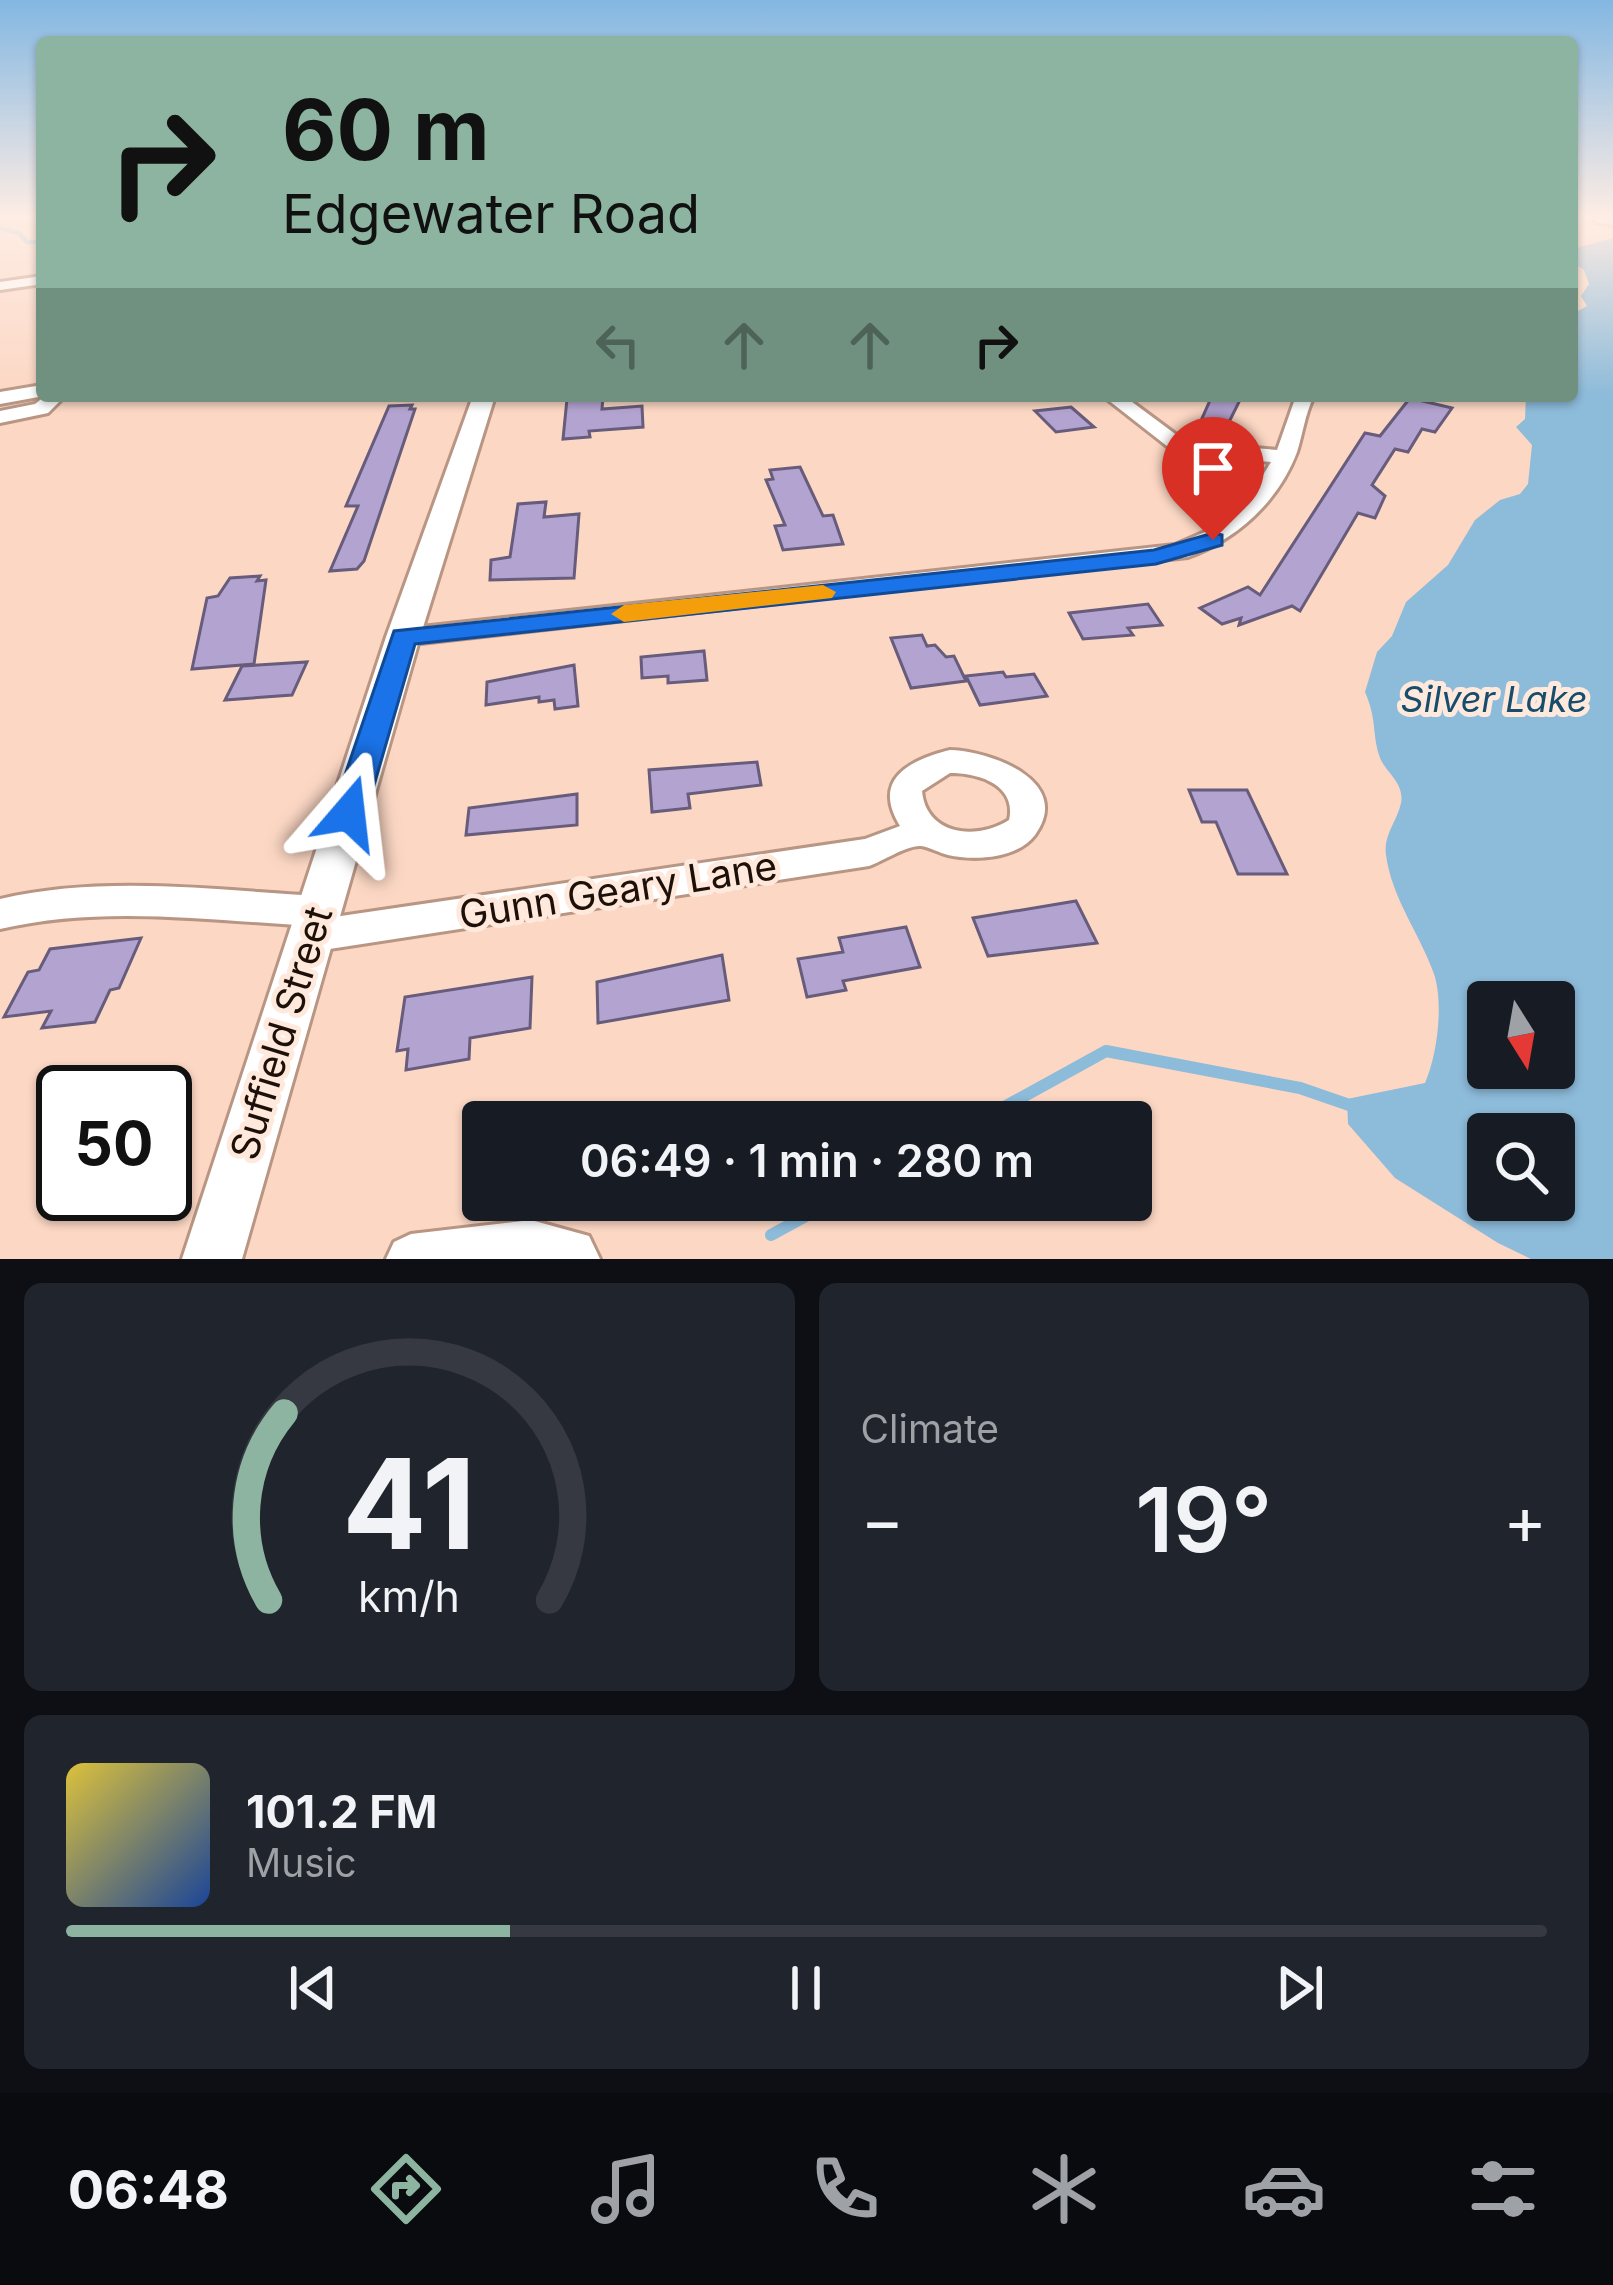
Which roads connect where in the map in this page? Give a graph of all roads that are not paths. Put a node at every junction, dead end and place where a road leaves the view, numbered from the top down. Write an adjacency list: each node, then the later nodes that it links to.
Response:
1 (36, 281): 2 (street)
2 (0, 286)
3 (35, 391): 4 (street)
4 (0, 398)
5 (49, 402): 9 (street)
6 (482, 402): 13 (main road, Suffield Street)
7 (1120, 402): 10 (street)
8 (1303, 402): 11 (street)
9 (0, 417)
10 (1181, 448): 11 (street); 12 (street)
11 (1284, 458): 12 (street)
12 (1254, 503): 13 (street)
13 (404, 637): 16 (main road, Suffield Street)
14 (922, 830): 16 (street, Gunn Geary Lane)
15 (0, 914): 16 (street, Gunn Geary Lane)
16 (314, 923): 17 (main road, Suffield Street)
17 (212, 1259)
18 (411, 1259): 19 (street)
19 (575, 1259)

